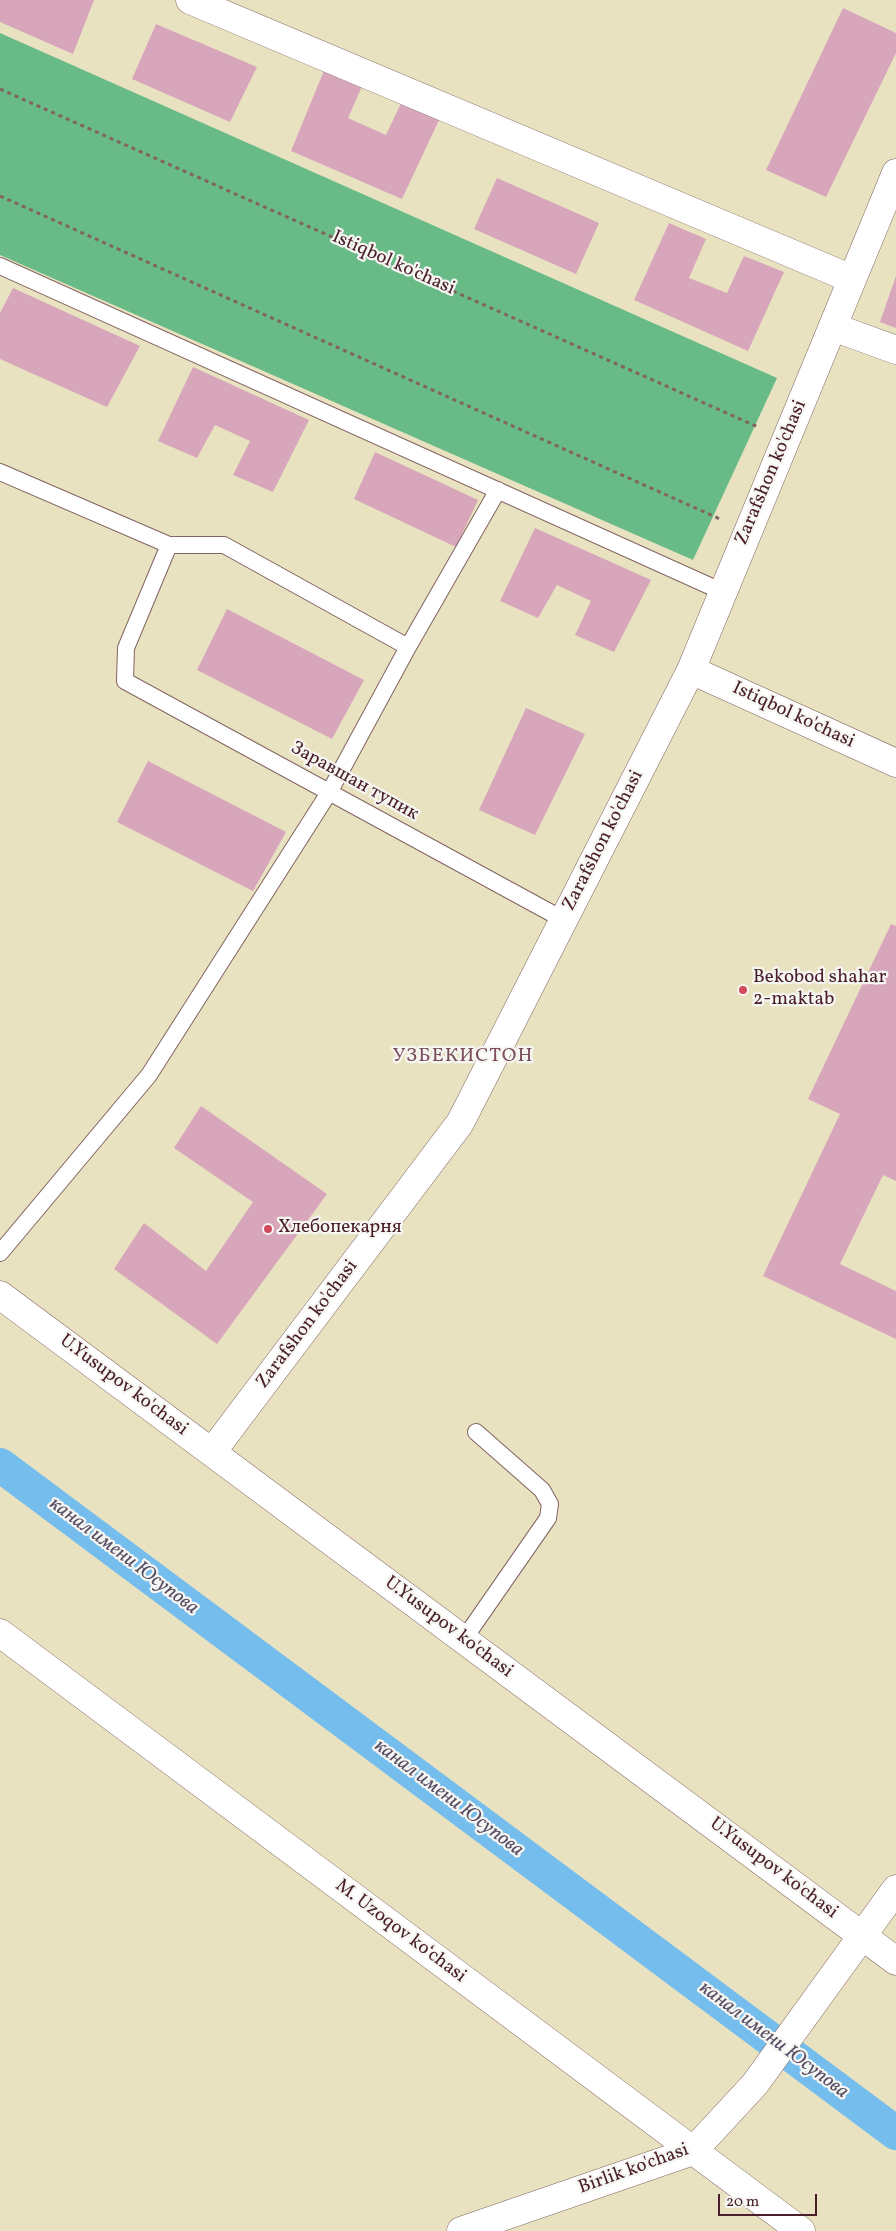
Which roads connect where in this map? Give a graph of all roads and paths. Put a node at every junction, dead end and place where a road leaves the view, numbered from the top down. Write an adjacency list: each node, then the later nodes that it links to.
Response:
1 (190, 0): 6 (street)
2 (0, 89): 9 (path, Istiqbol ko'chasi)
3 (896, 173): 6 (street, Zarafshon ko'chasi)
4 (0, 196): 12 (path)
5 (0, 266): 11 (lane)
6 (852, 279): 7 (street, Zarafshon ko'chasi)
7 (833, 327): 8 (street); 9 (street, Zarafshon ko'chasi)
8 (896, 350)
9 (786, 439): 12 (street, Zarafshon ko'chasi)
10 (0, 472): 13 (lane)
11 (498, 490): 14 (lane); 15 (lane)
12 (748, 531): 14 (street, Zarafshon ko'chasi)
13 (169, 545): 15 (lane); 18 (lane, Заравшан тупик)
14 (723, 592): 16 (street, Zarafshon ko'chasi)
15 (408, 648): 18 (lane)
16 (691, 670): 17 (street, Istiqbol ko'chasi); 19 (street, Zarafshon ko'chasi)
17 (896, 763)
18 (330, 792): 19 (lane, Заравшан тупик); 20 (lane)
19 (564, 920): 23 (street, Zarafshon ko'chasi)
20 (0, 1253)
21 (0, 1295): 23 (street, U.Yusupov ko'chasi)
22 (476, 1432): 25 (lane)
23 (212, 1452): 25 (street, U.Yusupov ko'chasi)
24 (0, 1633): 29 (street, M. Uzoqov koʻchasi)
25 (464, 1639): 27 (street, U.Yusupov ko'chasi)
26 (896, 1890): 27 (street, Birlik ko'chasi)
27 (863, 1936): 28 (street, U.Yusupov ko'chasi); 29 (street, Birlik ko'chasi)
28 (896, 1961)
29 (693, 2151): 30 (street, Birlik ko'chasi); 31 (street, M. Uzoqov koʻchasi)
30 (461, 2231)
31 (801, 2231)

